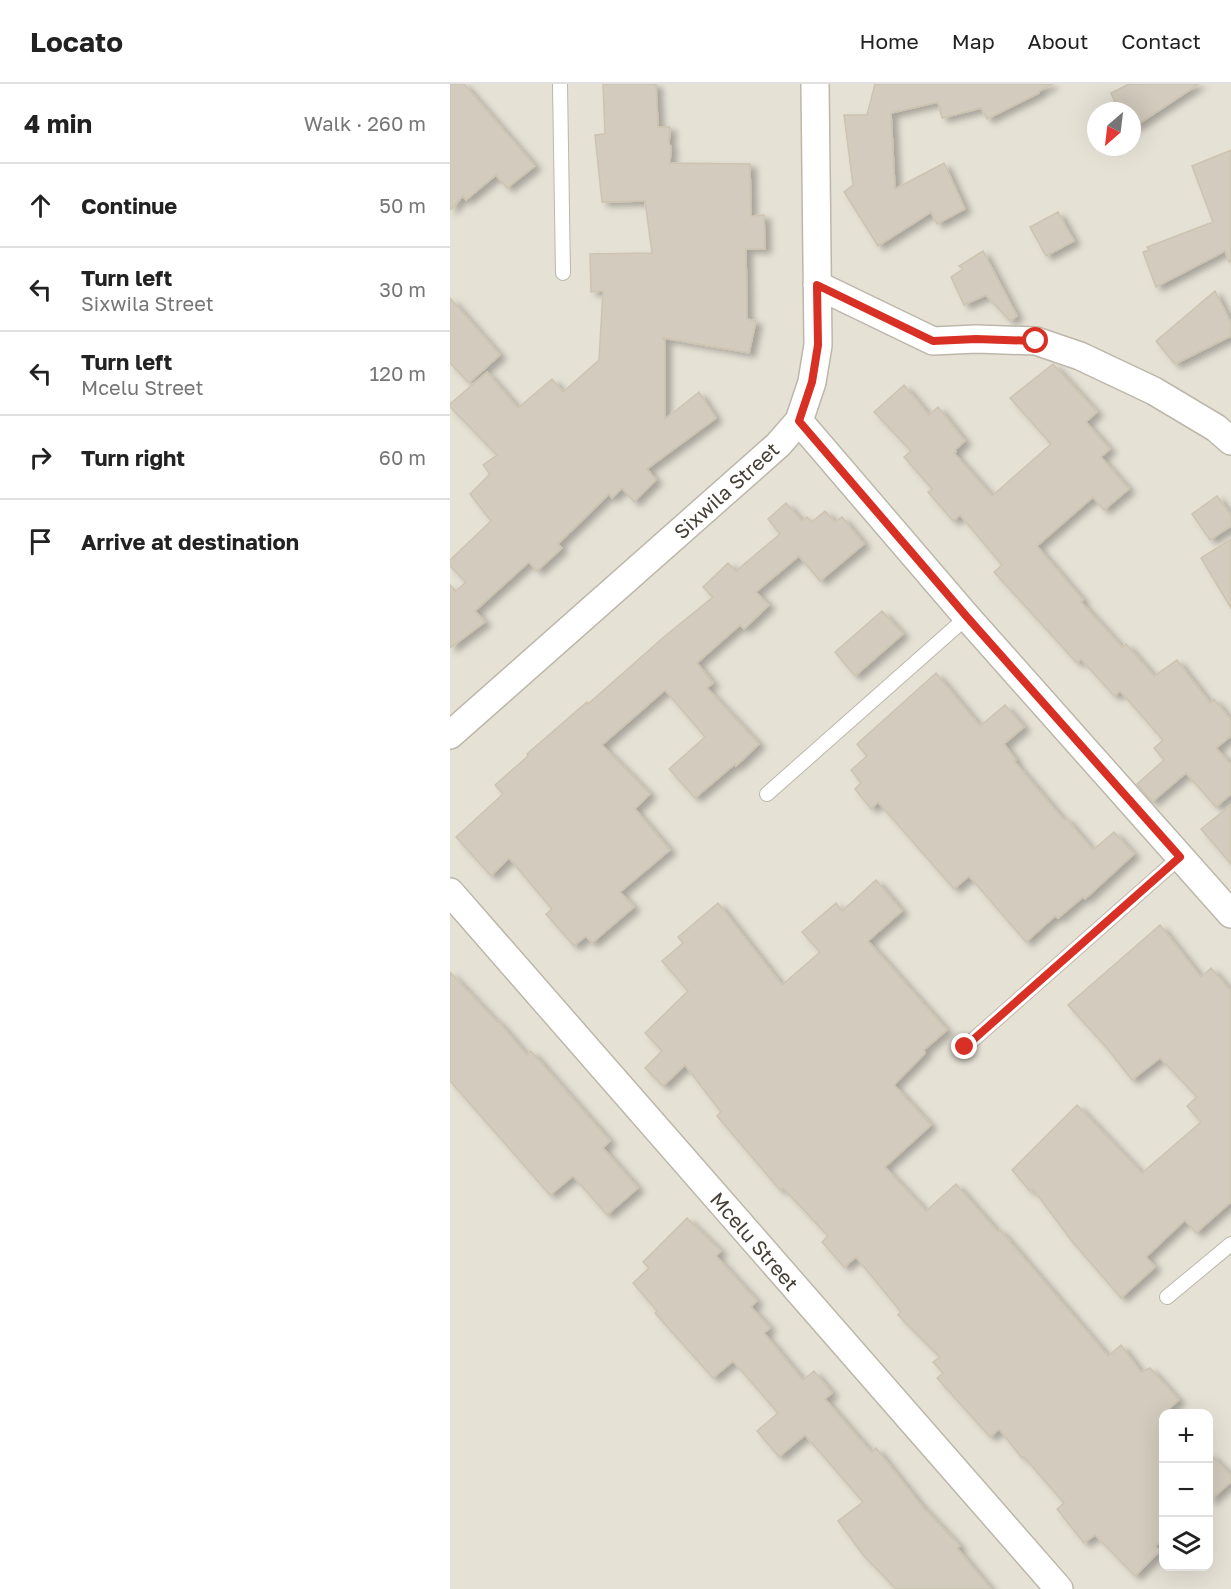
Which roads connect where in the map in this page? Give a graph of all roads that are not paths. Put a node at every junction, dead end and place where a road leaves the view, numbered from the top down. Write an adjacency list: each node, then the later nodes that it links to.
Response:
1 (560, 84): 3 (lane)
2 (815, 84): 4 (street, Sixwila Street)
3 (563, 273)
4 (817, 285): 5 (street, Sixwila Street); 6 (street)
5 (799, 421): 7 (street); 8 (street, Sixwila Street)
6 (1231, 441)
7 (967, 617): 9 (lane); 10 (street)
8 (450, 735)
9 (767, 794)
10 (1180, 857): 12 (street); 13 (lane)
11 (450, 892): 16 (street, Mcelu Street)
12 (1231, 914)
13 (965, 1047)
14 (1231, 1244): 15 (lane)
15 (1167, 1297)
16 (1059, 1589)

